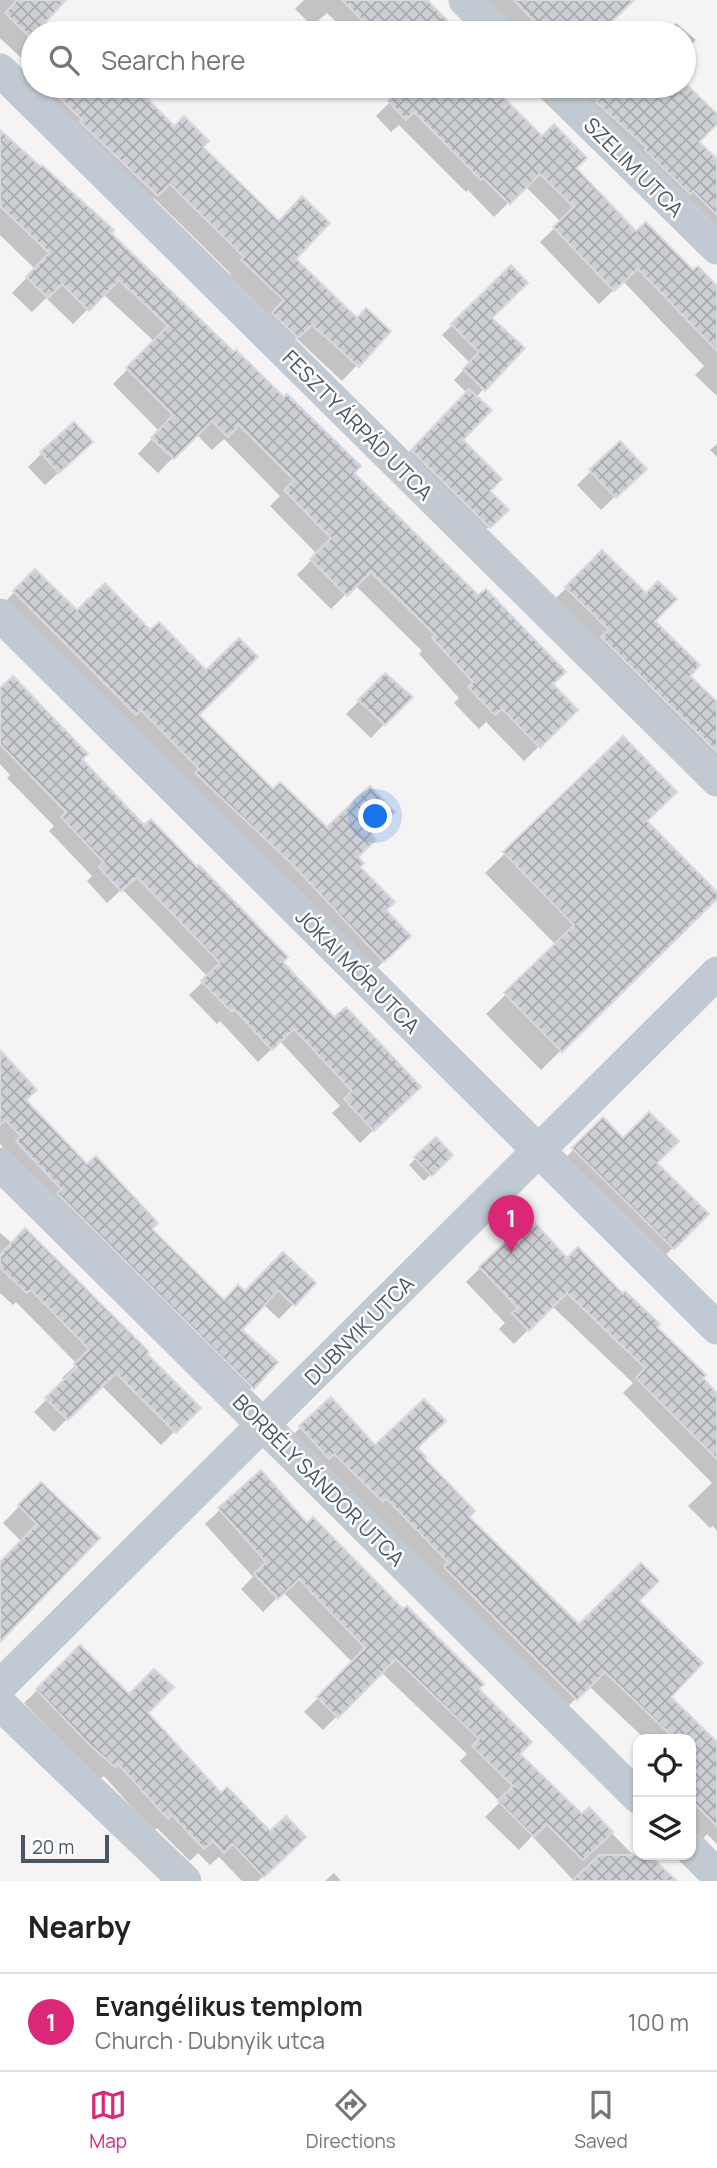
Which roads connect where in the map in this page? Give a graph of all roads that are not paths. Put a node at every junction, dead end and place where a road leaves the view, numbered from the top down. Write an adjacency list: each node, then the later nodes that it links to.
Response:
1 (465, 0): 2 (street)
2 (486, 21)
3 (0, 70): 4 (street, FESZTY ÁRPÁD UTCA)
4 (21, 91)
5 (28, 98): 9 (street, FESZTY ÁRPÁD UTCA)
6 (564, 98): 7 (street, SZELIM UTCA)
7 (717, 248)
8 (0, 615): 11 (street, JÓKAI MÓR UTCA)
9 (717, 780)
10 (717, 973): 11 (street, DUBNYIK UTCA)
11 (538, 1151): 13 (street, JÓKAI MÓR UTCA); 14 (street, DUBNYIK UTCA)
12 (0, 1164): 14 (street, BORBÉLY SÁNDOR UTCA)
13 (717, 1328)
14 (264, 1424): 15 (street, DUBNYIK UTCA); 17 (street, BORBÉLY SÁNDOR UTCA)
15 (0, 1686)
16 (0, 1704): 20 (street)
17 (633, 1792)
18 (696, 1854): 19 (street)
19 (717, 1875)
20 (184, 1881)

